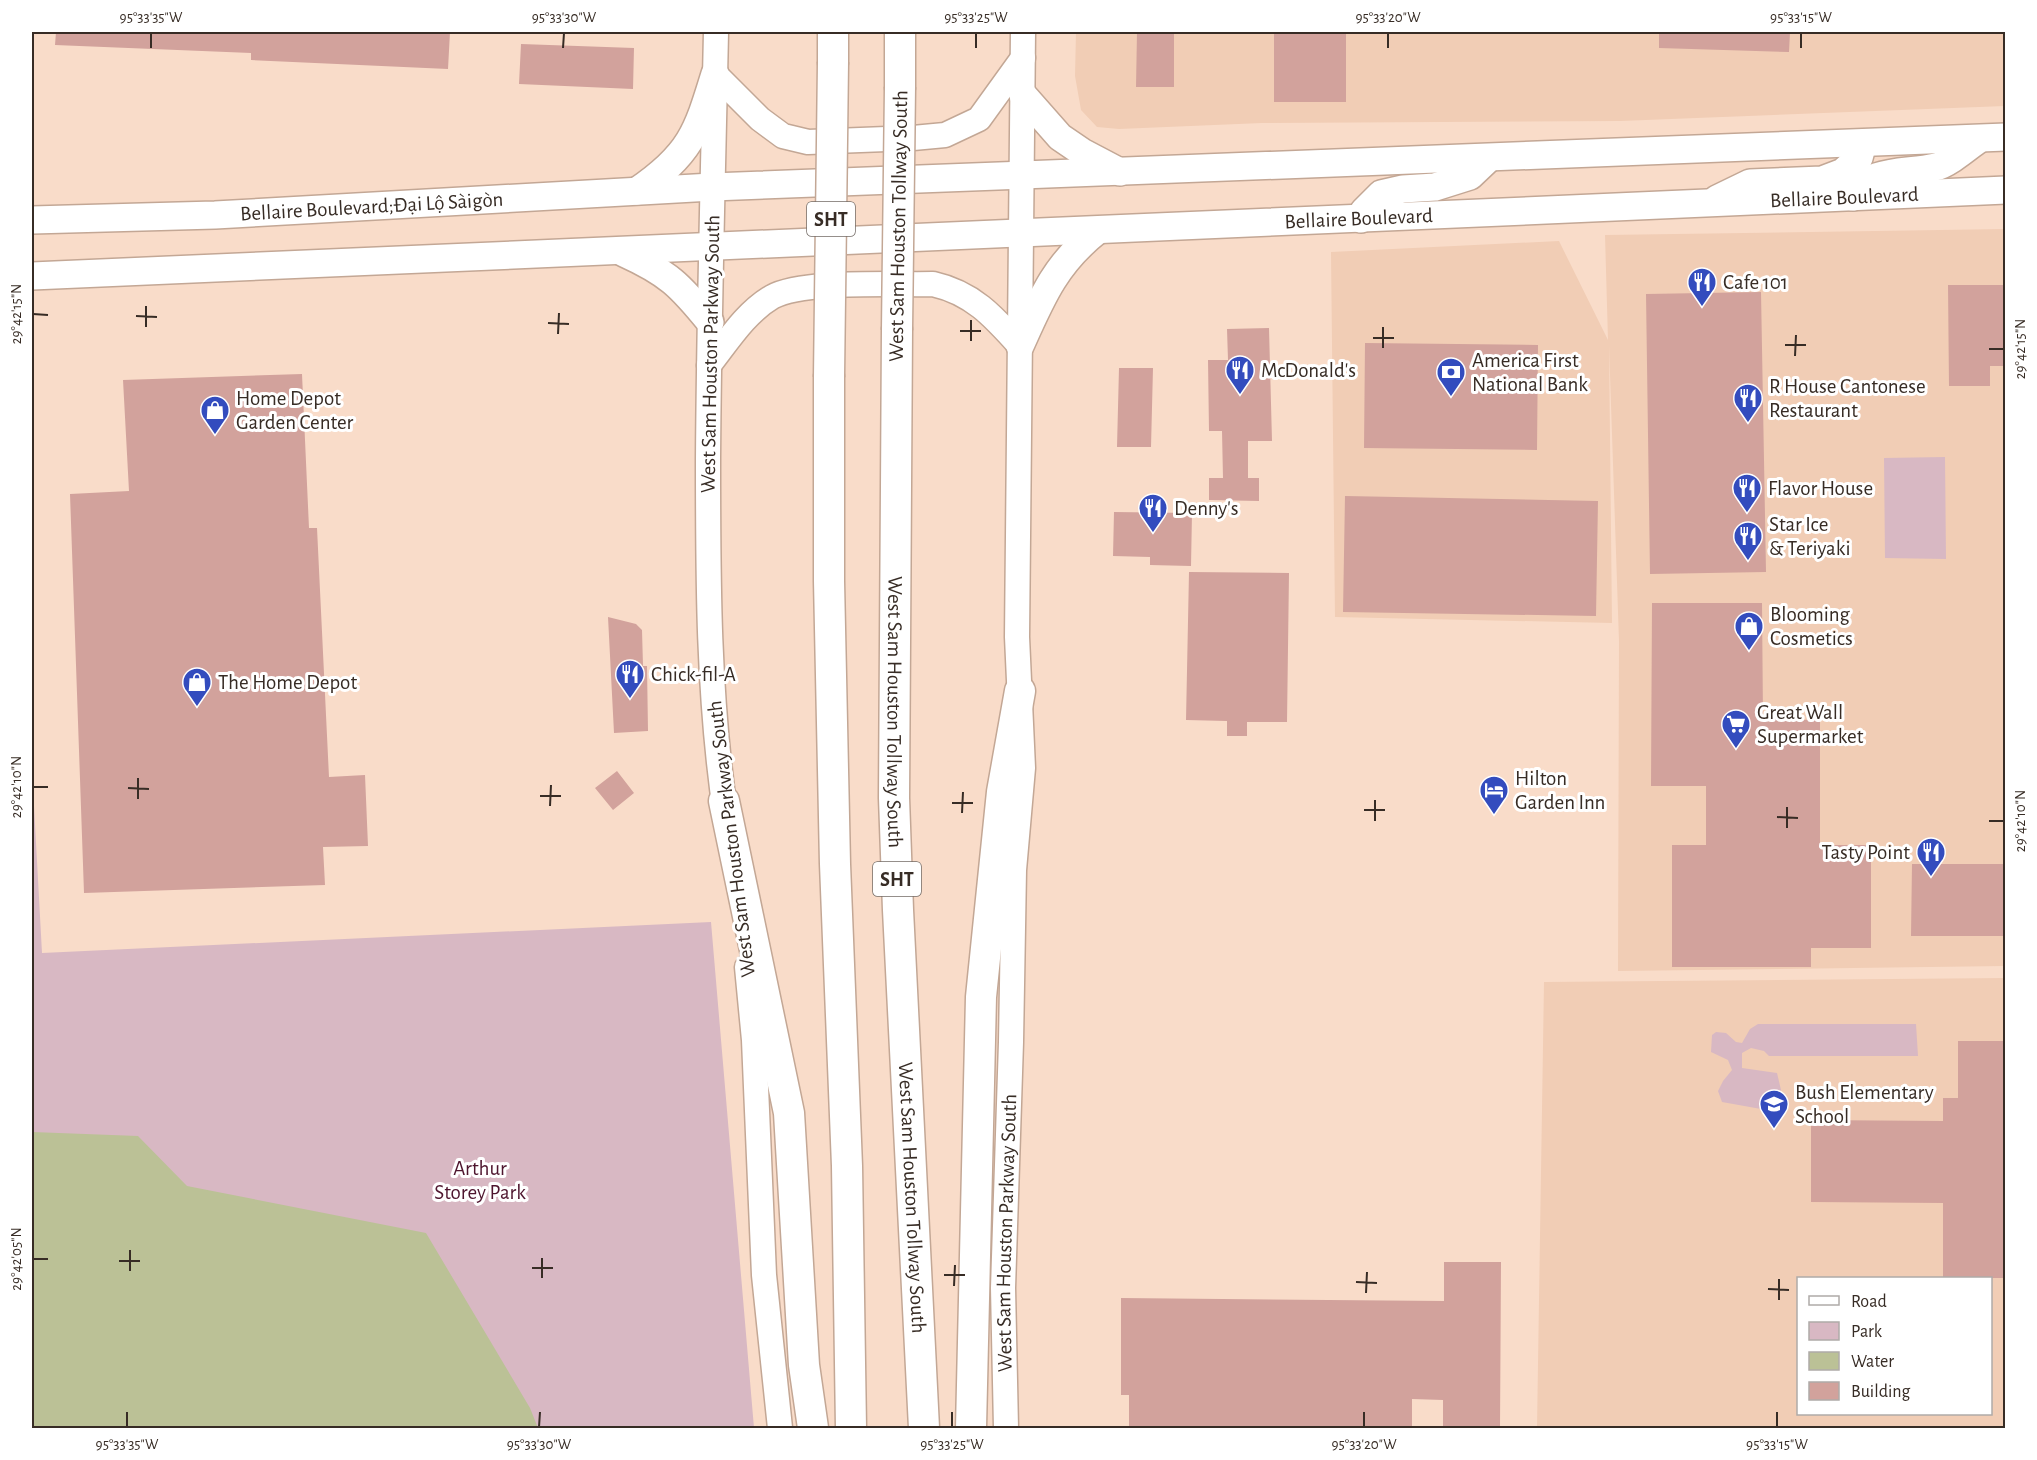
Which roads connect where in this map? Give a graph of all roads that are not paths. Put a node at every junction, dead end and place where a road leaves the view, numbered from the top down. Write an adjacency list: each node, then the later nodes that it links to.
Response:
1 (716, 32): 6 (main road, West Sam Houston Parkway South)
2 (833, 32): 32 (highway, SHT, bridge)
3 (900, 32): 33 (highway, West Sam Houston Tollway South / SHT, bridge)
4 (1023, 32): 5 (main road, West Sam Houston Parkway South)
5 (1023, 58): 6 (main road); 7 (main road, West Sam Houston Parkway South)
6 (715, 74): 13 (main road, West Sam Houston Parkway South); 15 (main road)
7 (1023, 96): 11 (main road); 12 (main road, West Sam Houston Parkway South)
8 (1993, 138): 9 (main road); 16 (main road)
9 (1863, 144): 10 (main road); 17 (main road)
10 (1489, 158): 11 (main road); 18 (main road)
11 (1121, 172): 12 (main road)
12 (1022, 176): 13 (main road); 21 (main road, West Sam Houston Parkway South)
13 (712, 187): 15 (main road, Bellaire Boulevard;Đại Lộ Sàigòn); 22 (main road, West Sam Houston Parkway South)
14 (2006, 190): 16 (main road, Bellaire Boulevard)
15 (637, 191): 19 (main road, Bellaire Boulevard;Đại Lộ Sàigòn)
16 (1853, 197): 17 (main road, Bellaire Boulevard)
17 (1707, 204): 18 (main road, Bellaire Boulevard)
18 (1361, 219): 20 (main road, Bellaire Boulevard)
19 (32, 220)
20 (1097, 231): 21 (main road, Bellaire Boulevard); 26 (main road)
21 (1022, 234): 22 (main road, Bellaire Boulevard); 26 (main road, West Sam Houston Parkway South)
22 (711, 248): 23 (main road); 25 (main road, West Sam Houston Parkway South)
23 (620, 251): 24 (main road); 25 (main road)
24 (32, 276)
25 (710, 322): 27 (main road, West Sam Houston Parkway South)
26 (1020, 346): 27 (main road); 28 (main road, West Sam Houston Parkway South)
27 (709, 365): 29 (main road, West Sam Houston Parkway South)
28 (1020, 691): 34 (highway); 35 (main road, West Sam Houston Parkway South)
29 (724, 801): 30 (main road, West Sam Houston Parkway South); 31 (highway)
30 (780, 1428)
31 (813, 1428)
32 (851, 1428)
33 (924, 1428)
34 (971, 1428)
35 (1006, 1428)

